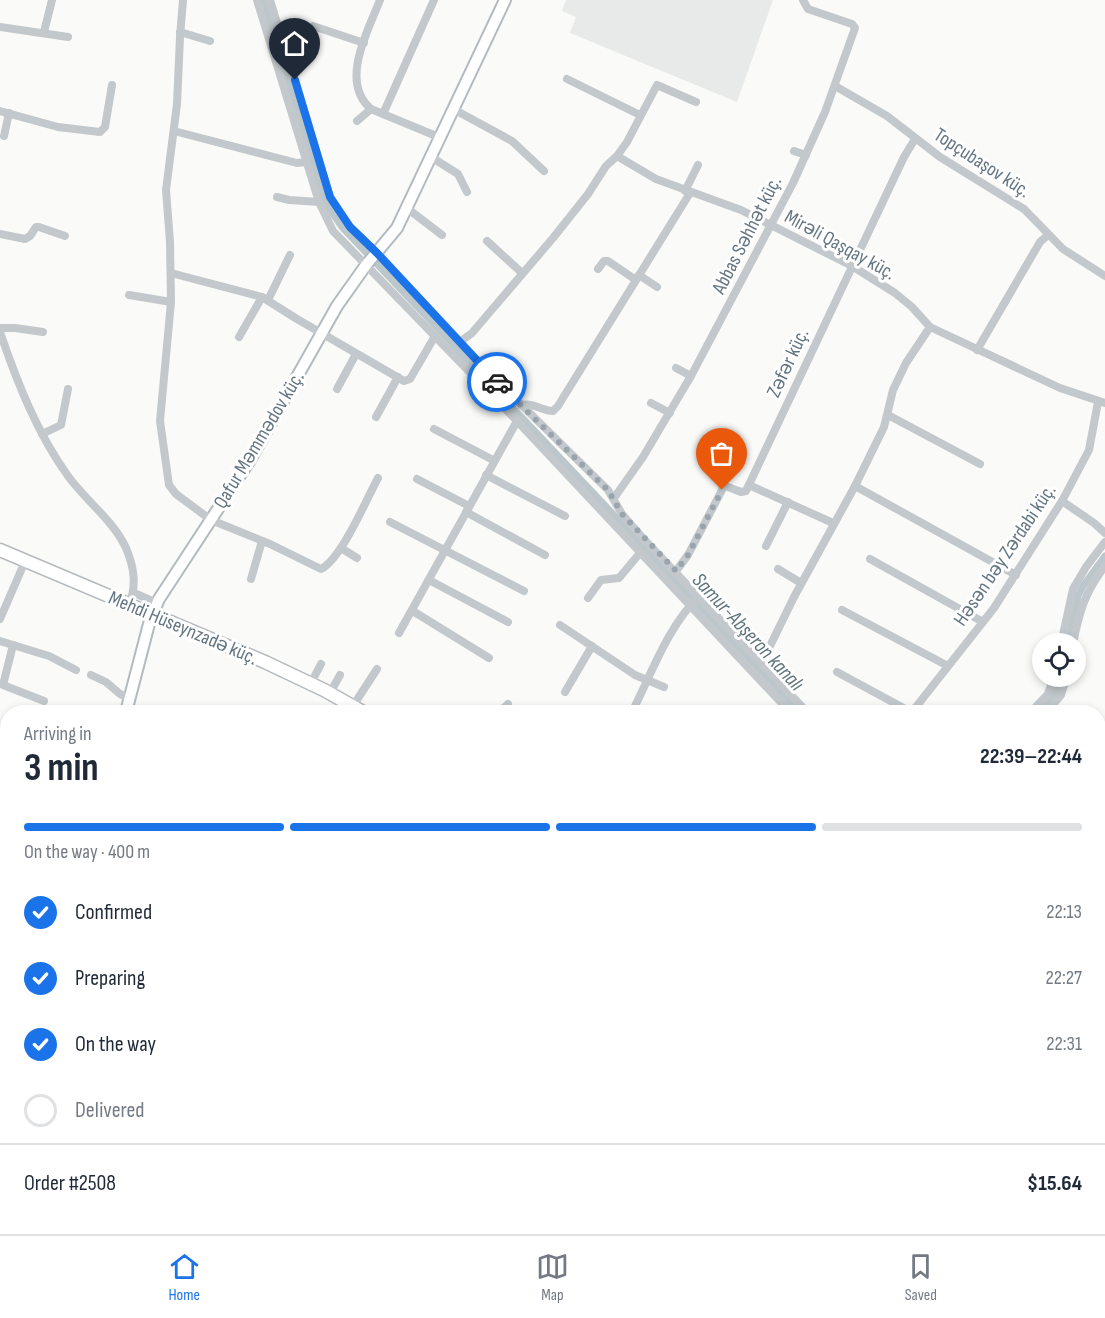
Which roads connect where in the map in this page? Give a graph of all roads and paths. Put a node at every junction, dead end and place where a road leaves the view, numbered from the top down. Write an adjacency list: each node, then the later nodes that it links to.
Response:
1 (52, 0): 11 (street)
2 (183, 0): 12 (street)
3 (257, 0): 35 (street)
4 (270, 0): 49 (street)
5 (380, 0): 15 (street)
6 (434, 0): 24 (street)
7 (505, 0): 21 (street)
8 (804, 0): 18 (street, Abbas Səhhət küç.)
9 (313, 26): 15 (street)
10 (0, 27): 11 (street)
11 (44, 32): 13 (street)
12 (180, 32): 14 (street); 27 (street)
13 (68, 37)
14 (210, 41)
15 (364, 43): 20 (street)
16 (567, 79): 25 (street)
17 (112, 85): 23 (street)
18 (835, 86): 30 (street, Topçubaşov küç.); 32 (street, Abbas Səhhət küç.)
19 (696, 102): 25 (street)
20 (370, 109): 24 (street); 26 (street)
21 (455, 110): 29 (street); 37 (street)
22 (0, 111): 23 (street)
23 (9, 113): 28 (street)
24 (383, 114): 29 (street)
25 (640, 115): 33 (street)
26 (357, 121)
27 (174, 131): 35 (street); 54 (street)
28 (4, 136)
29 (441, 138): 34 (street)
30 (915, 139): 46 (street, Topçubaşov küç.); 52 (street, Zəfər küç.)
31 (794, 151): 32 (street)
32 (806, 155): 43 (street, Abbas Səhhət küç.)
33 (617, 156): 39 (street, Mirəli Qaşqay küç.); 55 (street)
34 (431, 157): 38 (street); 42 (street)
35 (307, 162): 41 (street)
36 (698, 165): 39 (street)
37 (544, 171)
38 (467, 192)
39 (688, 192): 43 (street, Mirəli Qaşqay küç.); 57 (street)
40 (277, 197): 41 (street)
41 (319, 202): 51 (street)
42 (408, 209): 45 (street); 49 (street)
43 (770, 225): 52 (street, Mirəli Qaşqay küç.); 72 (street, Abbas Səhhət küç.)
44 (0, 234): 47 (street)
45 (442, 235)
46 (1048, 235): 56 (street, Topçubaşov küç.); 69 (street)
47 (65, 236)
48 (487, 241): 55 (street)
49 (377, 253): 51 (street, Qafur Məmmədov küç.); 68 (street)
50 (290, 255): 60 (street)
51 (366, 265): 65 (street, Qafur Məmmədov küç.); 67 (street)
52 (852, 266): 62 (street, Mirəli Qaşqay küç.); 90 (street, Zəfər küç.)
53 (598, 269): 57 (street)
54 (171, 273): 60 (street); 61 (street)
55 (522, 273): 68 (street)
56 (1105, 276)
57 (638, 278): 58 (street); 78 (street)
58 (657, 287)
59 (129, 295): 61 (street)
60 (265, 298): 65 (street); 66 (street)
61 (171, 302): 97 (street)
62 (930, 327): 69 (street, Mirəli Qaşqay küç.); 80 (street)
63 (0, 330): 64 (street); 84 (street)
64 (43, 332)
65 (321, 333): 70 (street); 97 (street, Qafur Məmmədov küç.)
66 (239, 336)
67 (435, 336): 73 (street); 82 (street)
68 (461, 341): 78 (street)
69 (977, 350): 77 (street, Mirəli Qaşqay küç.)
70 (356, 354): 73 (street); 75 (street)
71 (676, 368): 72 (street)
72 (691, 376): 79 (street, Abbas Səhhət küç.)
73 (398, 377): 81 (street)
74 (68, 389): 84 (street)
75 (337, 389)
76 (651, 403): 79 (street)
77 (1102, 403): 93 (street, Həsən bəy Zərdabi küç.)
78 (521, 405): 92 (street)
79 (670, 413): 92 (street, Abbas Səhhət küç.)
80 (888, 415): 86 (street); 91 (street)
81 (376, 417)
82 (517, 421): 85 (street); 107 (street)
83 (434, 429): 85 (street)
84 (42, 434): 123 (street)
85 (493, 460): 87 (street)
86 (980, 464)
87 (486, 474): 95 (street); 96 (street)
88 (378, 478): 104 (street)
89 (417, 479): 95 (street)
90 (749, 485): 94 (street); 115 (street)
91 (855, 486): 99 (street); 116 (street)
92 (614, 498): 115 (street)
93 (1062, 501): 100 (street); 116 (street, Həsən bəy Zərdabi küç.)
94 (788, 502): 99 (street); 103 (street)
95 (467, 509): 106 (street); 108 (street)
96 (565, 516)
97 (211, 520): 101 (street); 126 (street, Qafur Məmmədov küç.)
98 (390, 522): 106 (street)
99 (833, 523): 119 (street)
100 (1105, 534)
101 (262, 541): 104 (street); 117 (street)
102 (1105, 542): 133 (street)
103 (766, 546)
104 (341, 548): 110 (street)
105 (0, 550): 123 (main road, Mehdi Hüseynzadə küç.)
106 (444, 550): 118 (street); 120 (street)
107 (640, 553): 122 (street); 124 (street)
108 (545, 555)
109 (0, 556): 112 (main road, Mehdi Hüseynzadə küç.)
110 (357, 558)
111 (870, 559): 130 (street)
112 (23, 566): 126 (main road, Mehdi Hüseynzadə küç.); 128 (street)
113 (1105, 566): 134 (street)
114 (778, 569): 119 (street)
115 (676, 571): 121 (street)
116 (1016, 575): 130 (street, Həsən bəy Zərdabi küç.)
117 (251, 579)
118 (429, 580): 129 (street); 132 (street)
119 (801, 583): 139 (street)
120 (524, 591)
121 (699, 597): 124 (street); 139 (street)
122 (588, 598)
123 (132, 599): 126 (main road, Mehdi Hüseynzadə küç.)
124 (690, 606): 147 (street); 161 (street)
125 (842, 610): 141 (street)
126 (153, 612): 148 (main road, Mehdi Hüseynzadə küç.); 154 (street, Qafur Məmmədov küç.); 157 (main road, Mehdi Hüseynzadə küç.)
127 (416, 613): 138 (street)
128 (0, 619)
129 (508, 622)
130 (983, 622): 141 (street, Həsən bəy Zərdabi küç.)
131 (560, 625): 137 (street)
132 (399, 633)
133 (1063, 633)
134 (1076, 633)
135 (0, 641): 136 (street)
136 (13, 645): 143 (street); 155 (street)
137 (592, 646): 147 (street); 152 (street)
138 (489, 658)
139 (759, 661): 162 (street)
140 (321, 664): 148 (street)
141 (948, 666): 164 (street, Həsən bəy Zərdabi küç.)
142 (378, 669): 159 (street)
143 (76, 670)
144 (837, 672): 163 (street)
145 (91, 675): 154 (street)
146 (340, 675): 153 (street)
147 (647, 681): 149 (street); 160 (street)
148 (311, 683): 153 (main road, Mehdi Hüseynzadə küç.)
149 (664, 687)
150 (1050, 687): 165 (street)
151 (1063, 687): 166 (street)
152 (565, 692)
153 (330, 693): 158 (main road, Mehdi Hüseynzadə küç.)
154 (129, 698): 156 (street, Qafur Məmmədov küç.)
155 (44, 701)
156 (128, 705)
157 (340, 705)
158 (344, 705)
159 (353, 705)
160 (635, 705)
161 (783, 705)
162 (800, 705)
163 (898, 705)
164 (917, 705)
165 (1037, 705)
166 (1053, 705)

